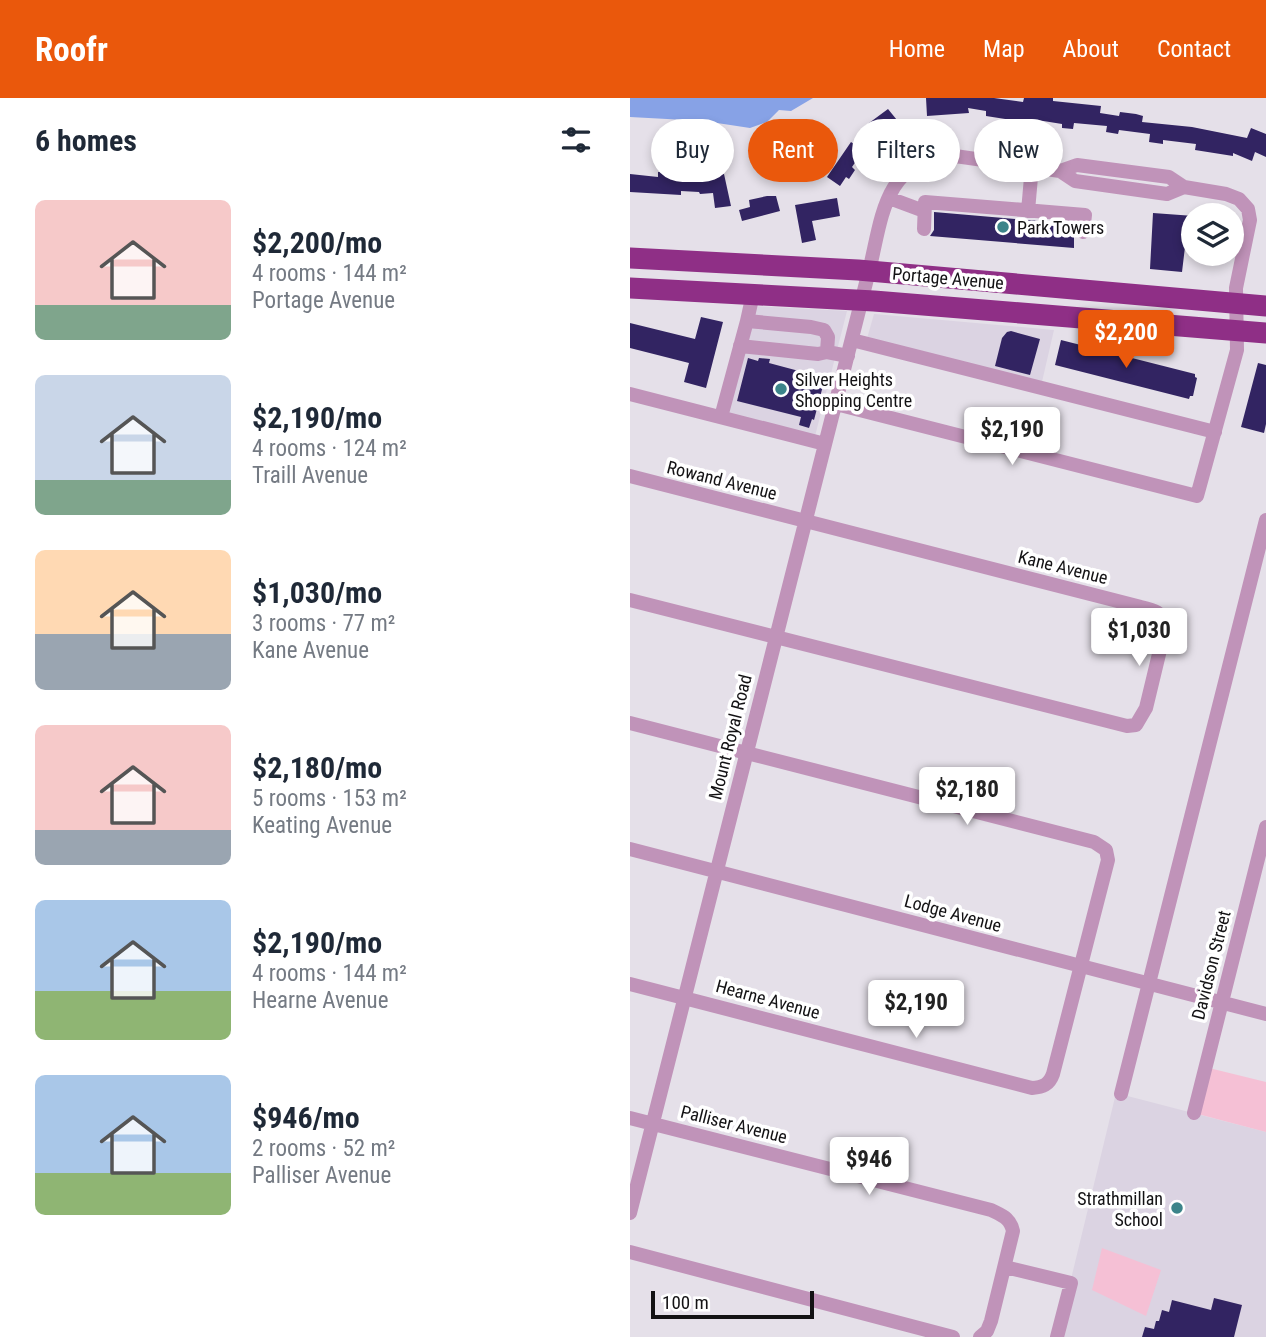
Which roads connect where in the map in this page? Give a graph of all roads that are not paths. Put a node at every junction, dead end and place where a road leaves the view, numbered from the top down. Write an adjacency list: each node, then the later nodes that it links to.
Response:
1 (974, 157): 4 (street)
2 (1063, 170): 14 (street)
3 (1031, 182): 6 (street)
4 (888, 198): 5 (street); 10 (street, Mount Royal Road)
5 (925, 211): 6 (street); 7 (street)
6 (1028, 211): 8 (street)
7 (924, 229)
8 (1083, 232)
9 (630, 258): 10 (highway, Portage Avenue)
10 (869, 271): 13 (street, Mount Royal Road); 14 (highway, Portage Avenue)
11 (630, 288): 12 (highway, Portage Avenue)
12 (753, 294): 13 (highway, Portage Avenue); 16 (street)
13 (862, 300): 17 (highway, Portage Avenue); 19 (street, Mount Royal Road)
14 (1236, 303): 15 (highway, Portage Avenue); 17 (street)
15 (1266, 306)
16 (747, 321): 20 (street); 21 (street)
17 (1236, 330): 18 (highway, Portage Avenue); 26 (street)
18 (1266, 332)
19 (852, 340): 22 (street, Mount Royal Road); 26 (street)
20 (740, 346): 21 (street); 25 (street)
21 (827, 352): 22 (street)
22 (848, 356): 24 (street, Mount Royal Road)
23 (630, 394): 25 (street)
24 (836, 404): 26 (street); 27 (street, Mount Royal Road)
25 (721, 417): 27 (street)
26 (1215, 432)
27 (825, 444): 30 (street, Mount Royal Road)
28 (630, 477): 30 (street, Rowand Avenue)
29 (1266, 520): 39 (street)
30 (806, 521): 32 (street, Mount Royal Road); 32 (street, Kane Avenue)
31 (630, 600): 32 (street)
32 (776, 636): 34 (street, Mount Royal Road)
33 (630, 723): 34 (street)
34 (747, 752): 37 (street, Mount Royal Road); 38 (street)
35 (1266, 827): 42 (street, Davidson Street)
36 (630, 849): 37 (street, Lodge Avenue)
37 (716, 871): 38 (street, Lodge Avenue); 41 (street, Mount Royal Road)
38 (1082, 966): 39 (street, Lodge Avenue); 41 (street, Hearne Avenue)
39 (1149, 983): 42 (street, Lodge Avenue); 44 (street)
40 (630, 984): 41 (street)
41 (684, 997): 47 (street, Mount Royal Road)
42 (1222, 1002): 43 (street, Lodge Avenue); 45 (street, Davidson Street)
43 (1266, 1014)
44 (1121, 1094)
45 (1194, 1113)
46 (630, 1118): 47 (street)
47 (653, 1123): 48 (street, Mount Royal Road); 50 (street, Palliser Avenue)
48 (630, 1213)
49 (630, 1252): 51 (street)
50 (1005, 1267): 52 (street, Palliser Avenue); 53 (street)
51 (953, 1337)
52 (980, 1337)
53 (1057, 1337)

